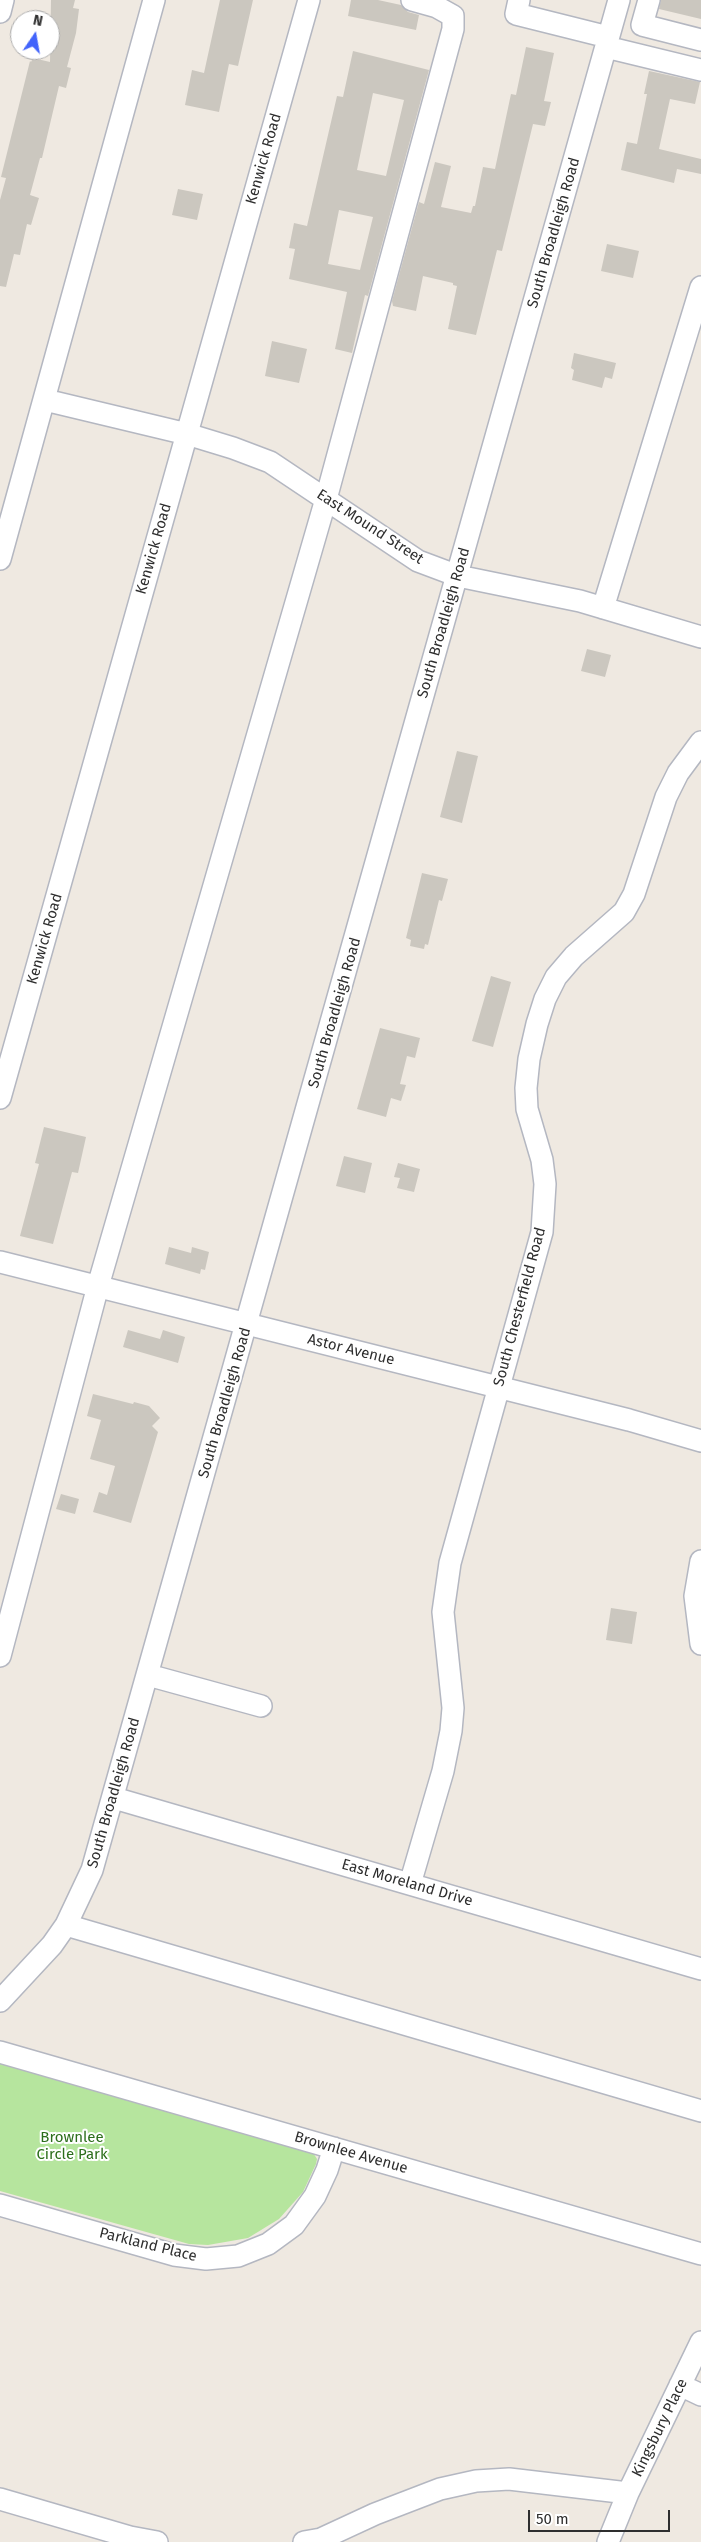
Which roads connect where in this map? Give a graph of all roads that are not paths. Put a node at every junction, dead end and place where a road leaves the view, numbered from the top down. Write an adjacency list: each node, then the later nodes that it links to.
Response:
1 (3, 0): 9 (street)
2 (154, 0): 15 (street)
3 (309, 0): 16 (street, Kenwick Road)
4 (412, 0): 7 (street)
5 (519, 0): 12 (street)
6 (649, 0): 10 (street)
7 (438, 4): 17 (street)
8 (616, 8): 10 (street); 12 (street, South Broadleigh Road)
9 (0, 12)
10 (642, 24): 11 (street)
11 (701, 40)
12 (607, 42): 13 (street); 19 (street, South Broadleigh Road)
13 (701, 70)
14 (701, 288): 20 (street)
15 (46, 400): 16 (street, East Mound Street); 18 (street)
16 (187, 434): 17 (street, East Mound Street); 23 (street, Kenwick Road)
17 (326, 499): 19 (street, East Mound Street); 25 (street)
18 (0, 559)
19 (458, 576): 20 (street, East Mound Street); 26 (street, South Broadleigh Road)
20 (603, 608): 21 (street, East Mound Street)
21 (701, 637)
22 (701, 742): 27 (street, South Chesterfield Road)
23 (0, 1098)
24 (0, 1262): 25 (street, Astor Avenue)
25 (98, 1286): 26 (street, Astor Avenue); 31 (street)
26 (248, 1324): 27 (street, Astor Avenue); 32 (street, South Broadleigh Road)
27 (498, 1387): 28 (street, Astor Avenue); 35 (street, South Chesterfield Road)
28 (701, 1441)
29 (701, 1561): 30 (street)
30 (701, 1644)
31 (0, 1656)
32 (148, 1675): 33 (street); 34 (street, South Broadleigh Road)
33 (260, 1706)
34 (114, 1798): 35 (street, East Moreland Drive); 36 (street, South Broadleigh Road)
35 (410, 1884): 37 (street, East Moreland Drive)
36 (66, 1925): 38 (street, South Broadleigh Road); 40 (street)
37 (701, 1969)
38 (0, 2001)
39 (0, 2052): 41 (street, Brownlee Avenue)
40 (701, 2111)
41 (334, 2148): 42 (street, Parkland Place); 43 (street, Brownlee Avenue)
42 (0, 2205)
43 (701, 2254)
44 (701, 2342): 45 (street, Kingsbury Place)
45 (680, 2385): 46 (street); 47 (street, Kingsbury Place)
46 (701, 2395)
47 (628, 2493): 49 (street); 51 (street, Kingsbury Place)
48 (0, 2499): 50 (street)
49 (315, 2541)
50 (156, 2542)
51 (608, 2542)

